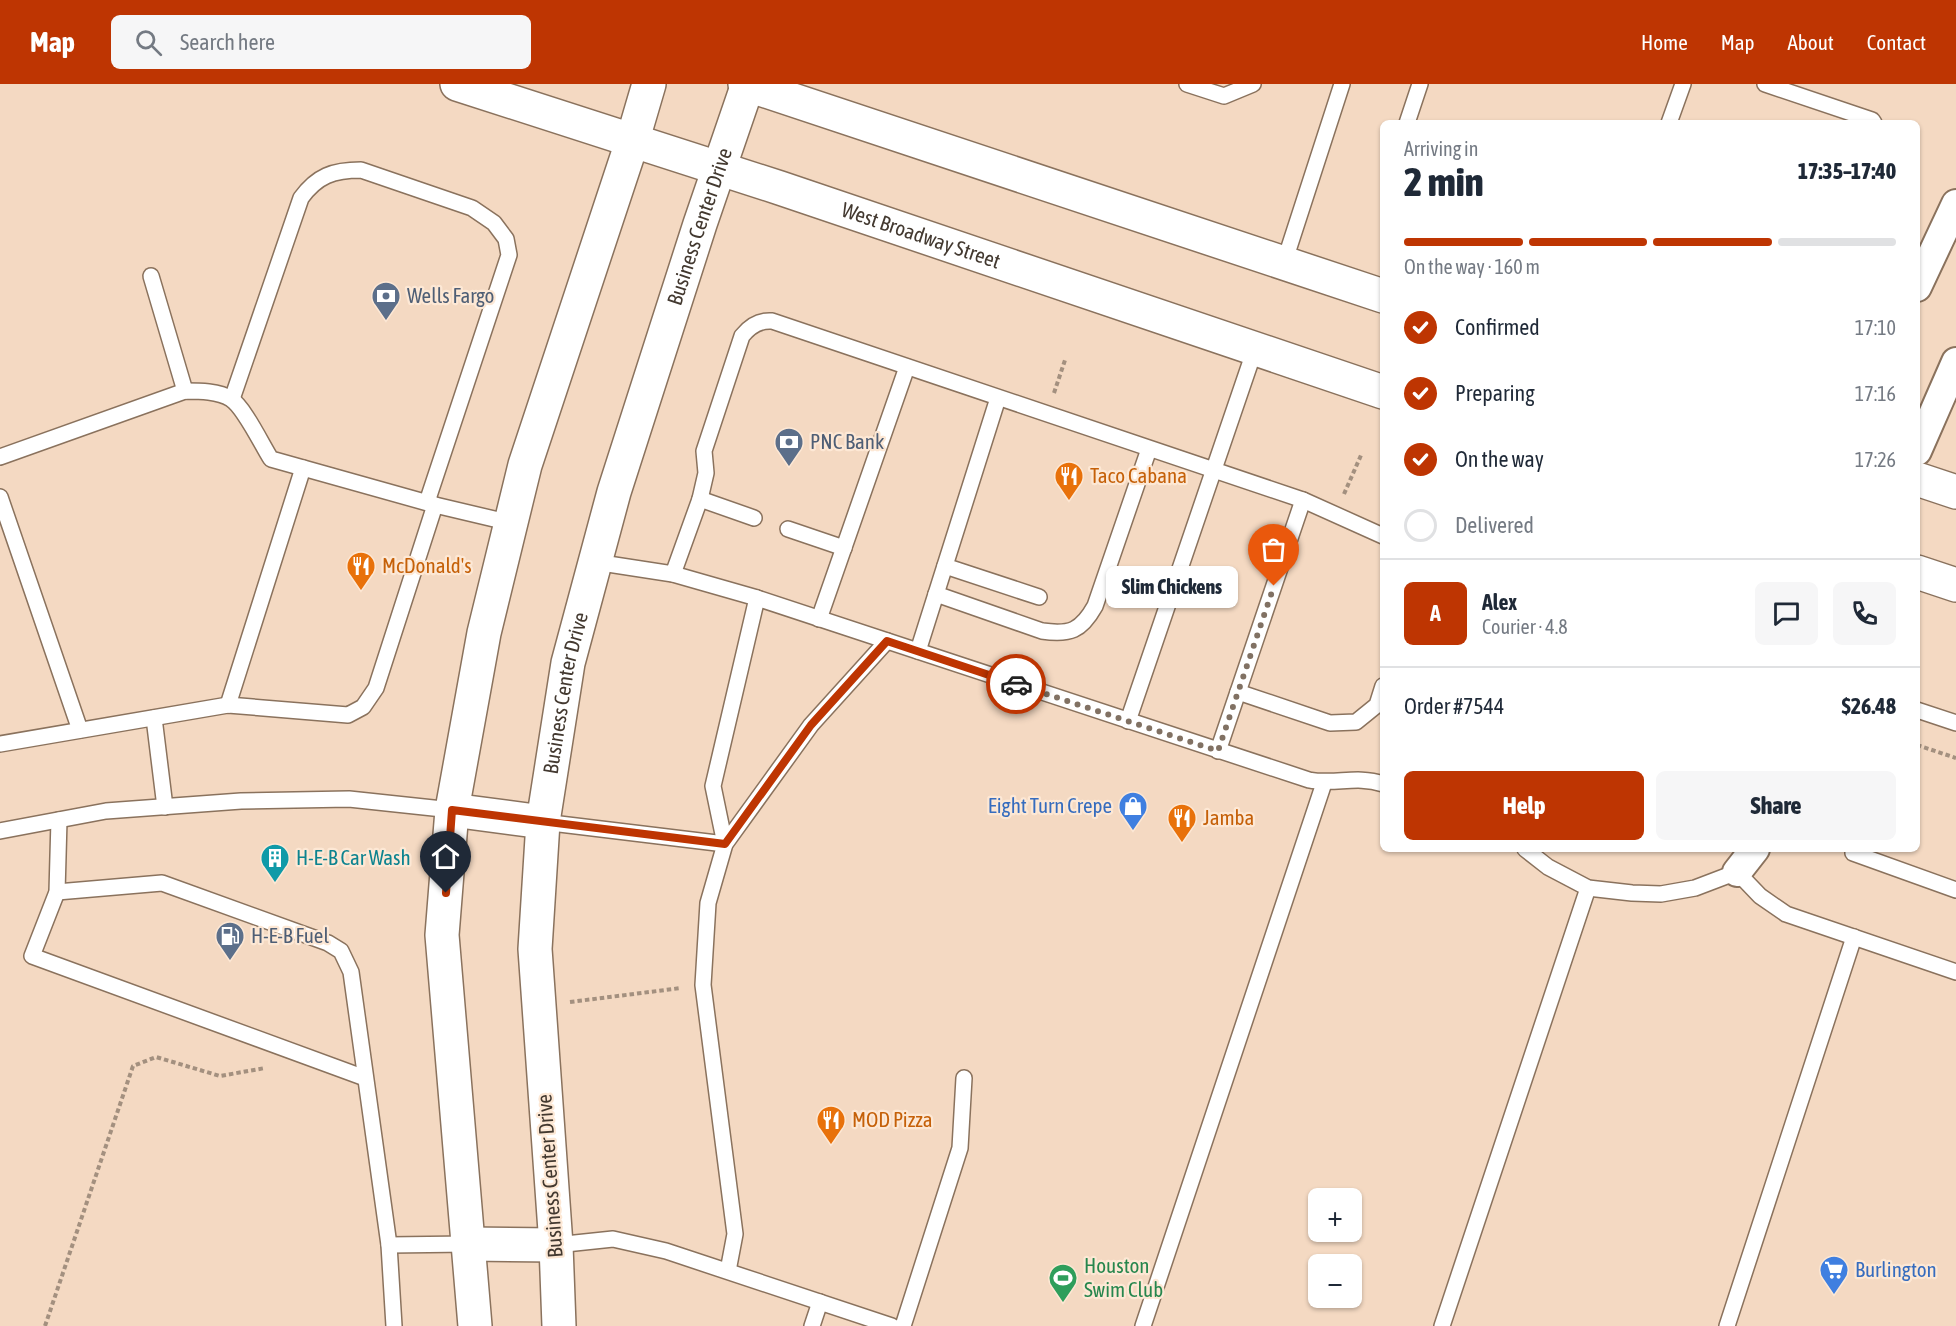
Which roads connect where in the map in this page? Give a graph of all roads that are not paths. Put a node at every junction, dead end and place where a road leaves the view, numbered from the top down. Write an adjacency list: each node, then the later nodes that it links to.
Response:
1 (457, 84): 13 (street, West Broadway Street)
2 (650, 84): 13 (street)
3 (747, 84): 14 (street, Business Center Drive); 16 (street)
4 (1187, 84): 5 (lane)
5 (1253, 84)
6 (1342, 84): 16 (lane)
7 (1420, 84): 10 (lane)
8 (1683, 84): 11 (lane)
9 (1765, 84): 12 (lane)
10 (1408, 120)
11 (1670, 120)
12 (1872, 120)
13 (632, 142): 14 (street, West Broadway Street); 39 (street)
14 (719, 169): 20 (street, West Broadway Street); 43 (street, Business Center Drive)
15 (1956, 204): 18 (street)
16 (1284, 263): 19 (street)
17 (151, 276): 23 (lane)
18 (1920, 280)
19 (1380, 295)
20 (1255, 349): 24 (street, West Broadway Street); 31 (lane)
21 (1956, 362): 27 (street)
22 (907, 367): 25 (lane); 35 (lane); 42 (lane)
23 (185, 391): 26 (lane); 29 (lane)
24 (1380, 391)
25 (998, 398): 28 (lane); 44 (lane)
26 (232, 399): 30 (lane); 37 (lane)
27 (1920, 444)
28 (1149, 449): 31 (lane); 48 (lane)
29 (0, 458)
30 (303, 468): 37 (lane); 56 (lane)
31 (1214, 470): 36 (lane); 59 (lane)
32 (1920, 480): 33 (street)
33 (1956, 492)
34 (0, 498): 61 (lane)
35 (700, 499): 38 (lane); 46 (lane)
36 (1303, 500): 41 (lane); 54 (lane)
37 (431, 503): 39 (lane); 56 (lane)
38 (754, 518)
39 (511, 523): 67 (street)
40 (788, 530): 42 (lane)
41 (1380, 535)
42 (844, 548): 51 (lane)
43 (595, 562): 46 (lane); 69 (street, Business Center Drive)
44 (945, 566): 48 (lane); 49 (lane)
45 (1920, 573): 47 (street)
46 (673, 574): 50 (lane)
47 (1956, 585)
48 (936, 594): 53 (lane)
49 (1040, 597)
50 (757, 598): 51 (lane); 71 (lane)
51 (819, 619): 52 (lane)
52 (887, 641): 53 (lane); 71 (lane)
53 (918, 651): 59 (lane)
54 (1238, 692): 55 (lane); 63 (lane)
55 (1380, 696)
56 (228, 705): 58 (lane)
57 (1920, 711): 60 (lane)
58 (154, 718): 61 (lane); 66 (lane)
59 (1128, 721): 63 (lane)
60 (1956, 723)
61 (80, 730): 62 (lane)
62 (0, 744)
63 (1218, 751): 64 (lane)
64 (1324, 783): 65 (lane); 94 (lane)
65 (1380, 783)
66 (165, 807): 67 (lane); 68 (lane)
67 (452, 810): 69 (street); 83 (street)
68 (59, 820): 70 (lane); 78 (lane)
69 (543, 822): 71 (lane); 85 (street, Business Center Drive)
70 (0, 831)
71 (725, 844): 86 (lane)
72 (1529, 852): 76 (lane)
73 (1753, 852): 75 (street)
74 (1855, 852): 77 (lane)
75 (1737, 872): 76 (lane); 79 (lane)
76 (1588, 888): 95 (lane)
77 (1956, 890)
78 (57, 892): 81 (lane); 81 (lane)
79 (1854, 938): 80 (lane); 96 (lane)
80 (1956, 972)
81 (365, 1078): 84 (lane)
82 (964, 1078): 93 (lane)
83 (468, 1244): 84 (lane); 85 (street); 89 (street)
84 (389, 1245): 88 (lane)
85 (555, 1245): 86 (lane); 90 (street, Business Center Drive)
86 (728, 1271): 87 (lane)
87 (820, 1302): 91 (lane); 92 (lane)
88 (394, 1326)
89 (475, 1326)
90 (559, 1326)
91 (812, 1326)
92 (892, 1326)
93 (903, 1326)
94 (1143, 1326)
95 (1442, 1326)
96 (1727, 1326)

